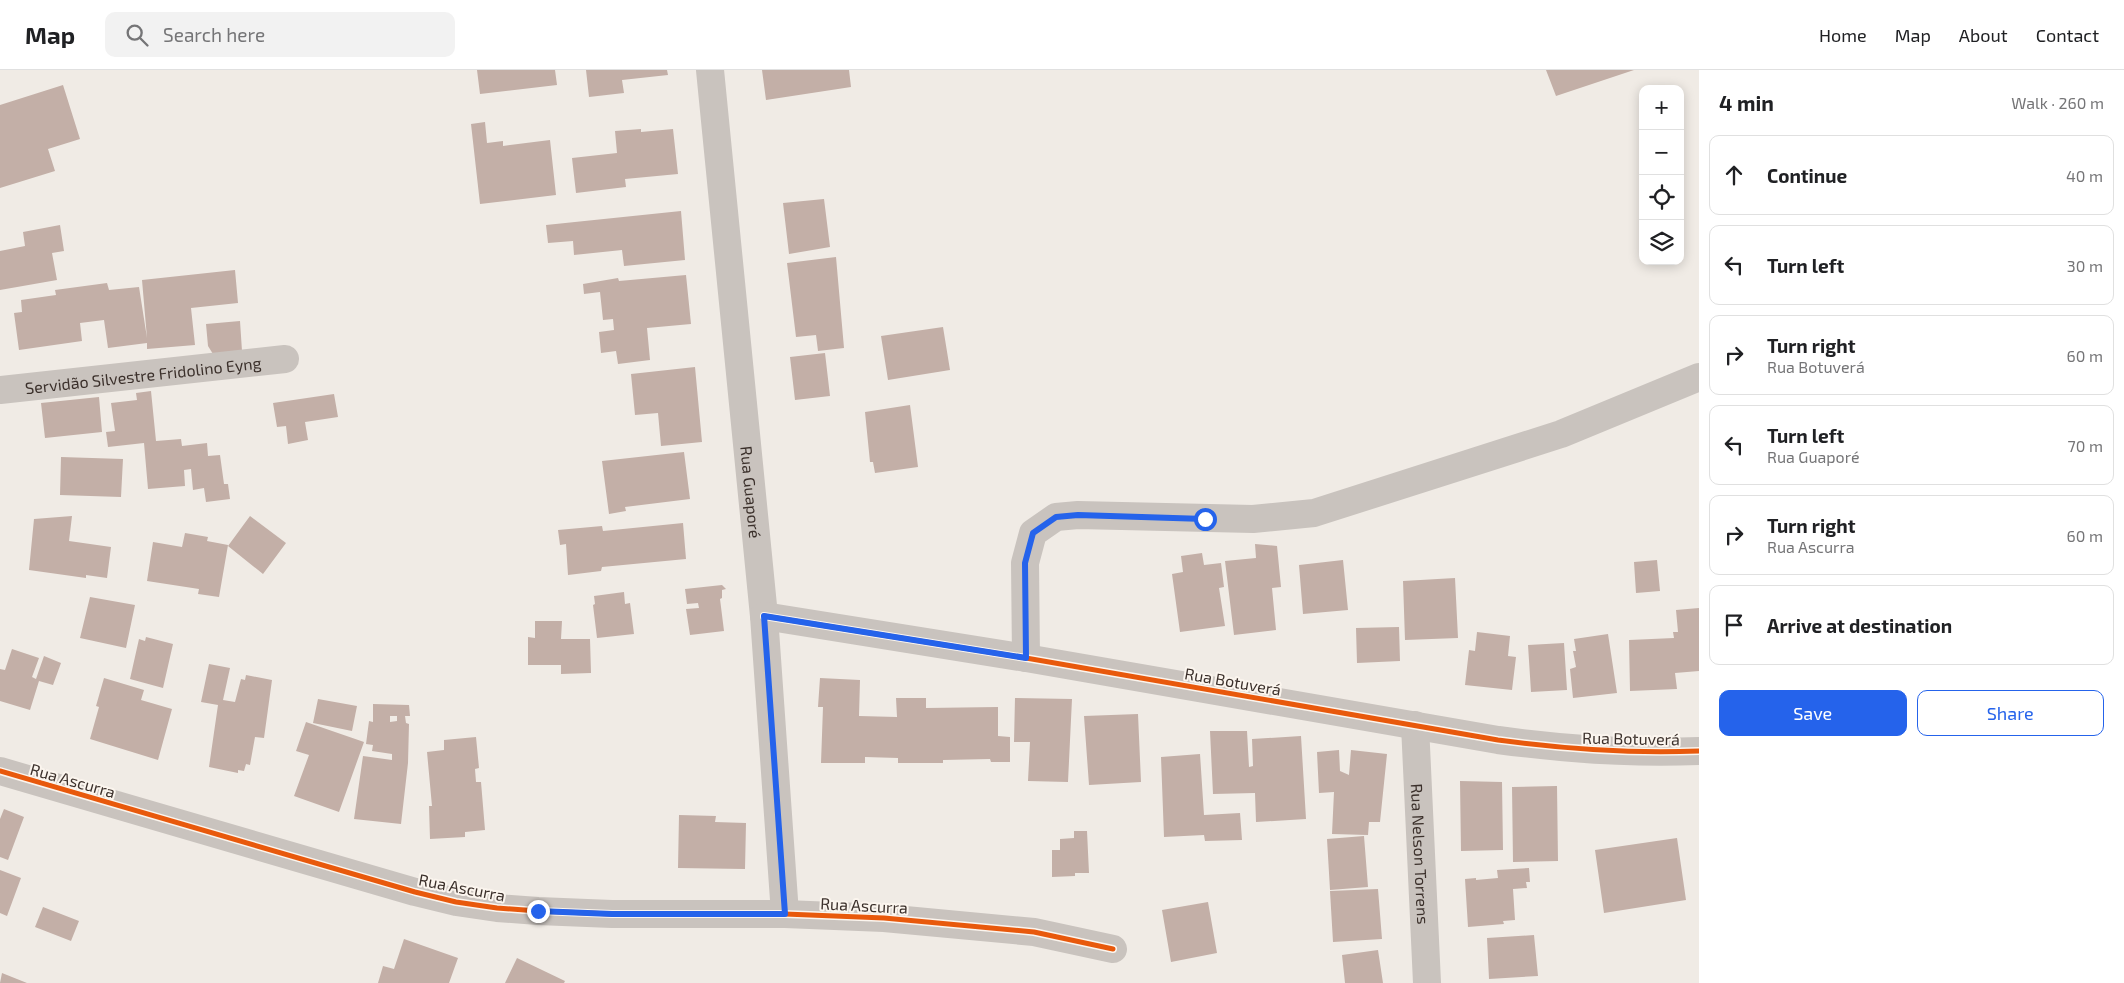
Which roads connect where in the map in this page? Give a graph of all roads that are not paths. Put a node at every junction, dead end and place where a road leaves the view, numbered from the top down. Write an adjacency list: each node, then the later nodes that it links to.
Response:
1 (710, 70): 5 (street, Rua Guaporé)
2 (285, 359): 4 (street, Servidão Silvestre Fridolino Eyng)
3 (1699, 377): 6 (street)
4 (0, 390)
5 (764, 616): 6 (street, Rua Botuverá); 10 (street, Rua Guaporé)
6 (1026, 658): 7 (street, Rua Botuverá)
7 (1415, 725): 8 (street, Rua Botuverá); 12 (street, Rua Nelson Torrens)
8 (1699, 751)
9 (0, 772): 10 (street, Rua Ascurra)
10 (785, 914): 11 (street, Rua Ascurra)
11 (1113, 949)
12 (1427, 983)

